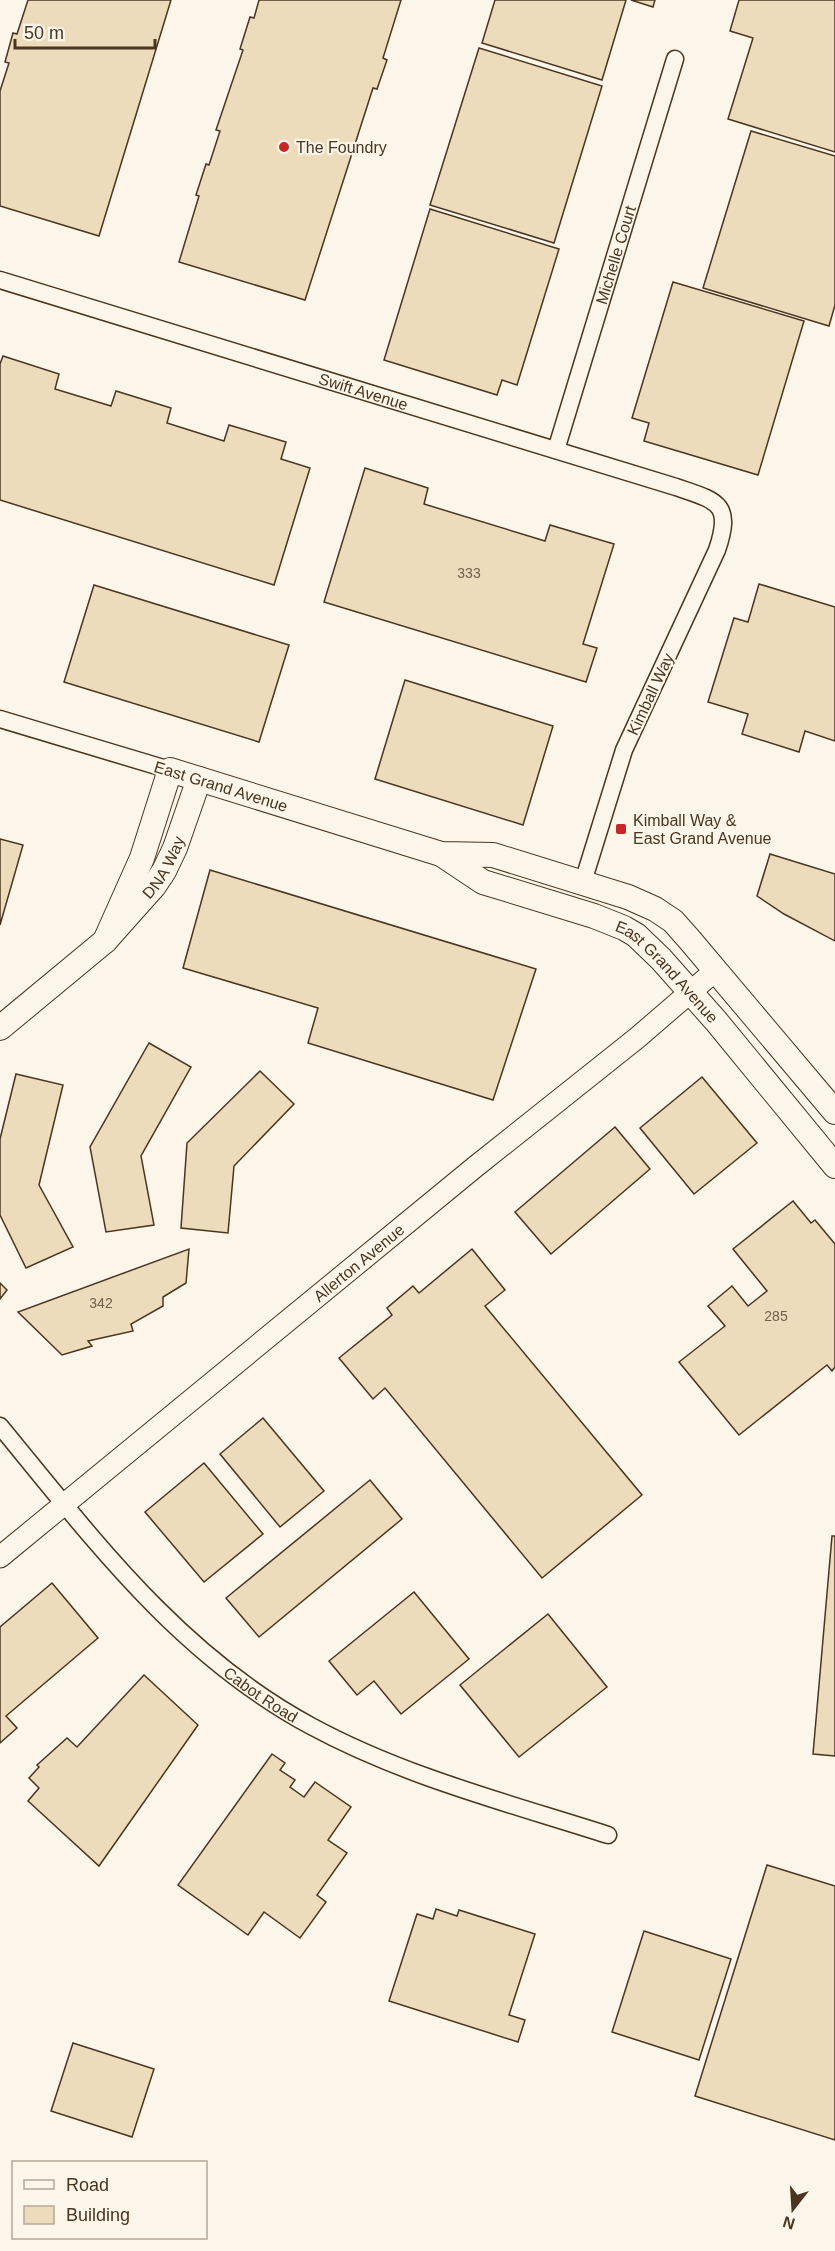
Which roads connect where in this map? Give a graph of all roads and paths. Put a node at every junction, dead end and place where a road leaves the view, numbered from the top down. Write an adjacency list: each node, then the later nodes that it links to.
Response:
1 (675, 59): 3 (street, Michelle Court)
2 (0, 280): 3 (street, Swift Avenue)
3 (556, 450): 4 (street, Swift Avenue)
4 (722, 510): 9 (street, Kimball Way)
5 (0, 720): 6 (street, East Grand Avenue)
6 (170, 770): 7 (main road, East Grand Avenue); 10 (main road, DNA Way)
7 (199, 779): 8 (main road, East Grand Avenue); 10 (main road, DNA Way)
8 (441, 854): 9 (main road, East Grand Avenue); 12 (main road, East Grand Avenue)
9 (582, 882): 11 (main road, East Grand Avenue)
10 (105, 941): 13 (main road, DNA Way)
11 (716, 970): 12 (street, Allerton Avenue); 14 (main road, East Grand Avenue)
12 (690, 992): 15 (main road, East Grand Avenue); 17 (street, Allerton Avenue)
13 (0, 1028)
14 (835, 1112)
15 (835, 1167)
16 (0, 1426): 17 (street, Cabot Road)
17 (64, 1504): 18 (street, Allerton Avenue); 19 (street, Cabot Road)
18 (0, 1557)
19 (608, 1834)

